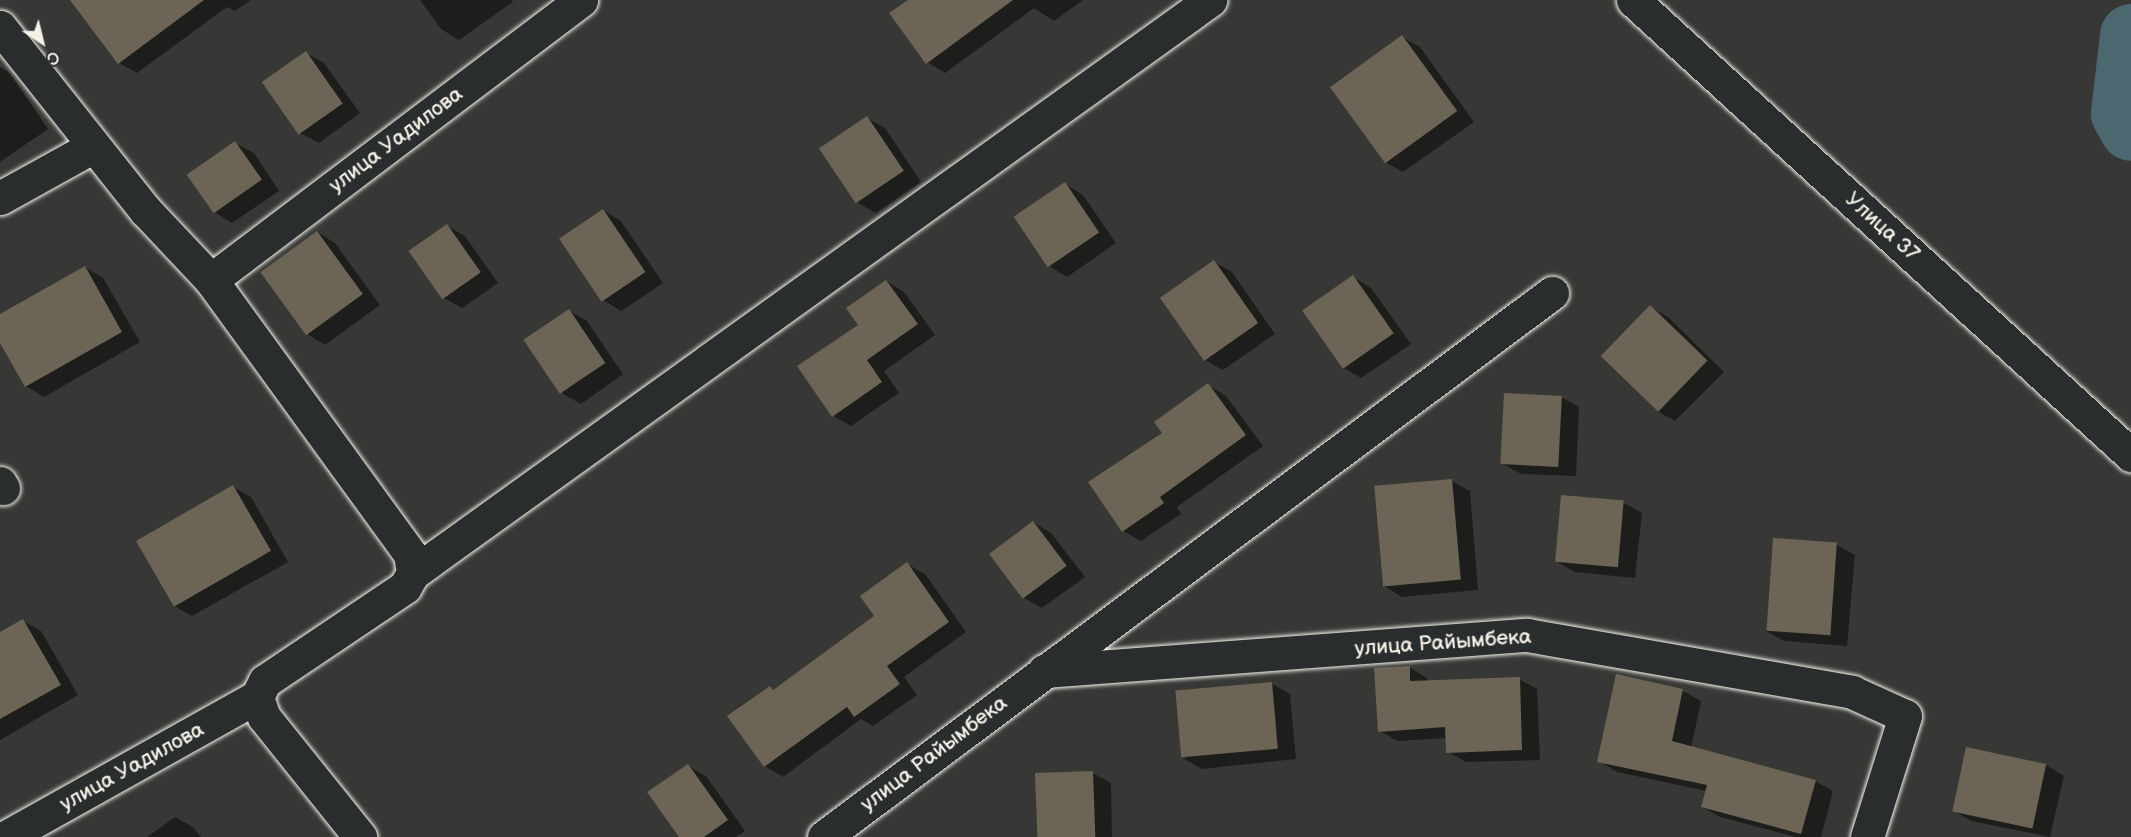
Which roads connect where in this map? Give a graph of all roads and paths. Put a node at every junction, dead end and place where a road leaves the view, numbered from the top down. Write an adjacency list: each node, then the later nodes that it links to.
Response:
1 (581, 0): 7 (street, улица Уадилова)
2 (1210, 0): 10 (street)
3 (1633, 0): 9 (street, Улица 37)
4 (0, 27): 5 (street)
5 (94, 146): 6 (street); 7 (street)
6 (0, 198)
7 (211, 280): 10 (street)
8 (1552, 293): 11 (street, улица Райымбека)
9 (2131, 455)
10 (413, 573): 12 (street)
11 (1044, 671): 15 (street, улица Райымбека); 16 (street, улица Райымбека)
12 (257, 697): 13 (street, улица Уадилова); 14 (street)
13 (6, 837)
14 (360, 837)
15 (824, 837)
16 (1867, 837)

